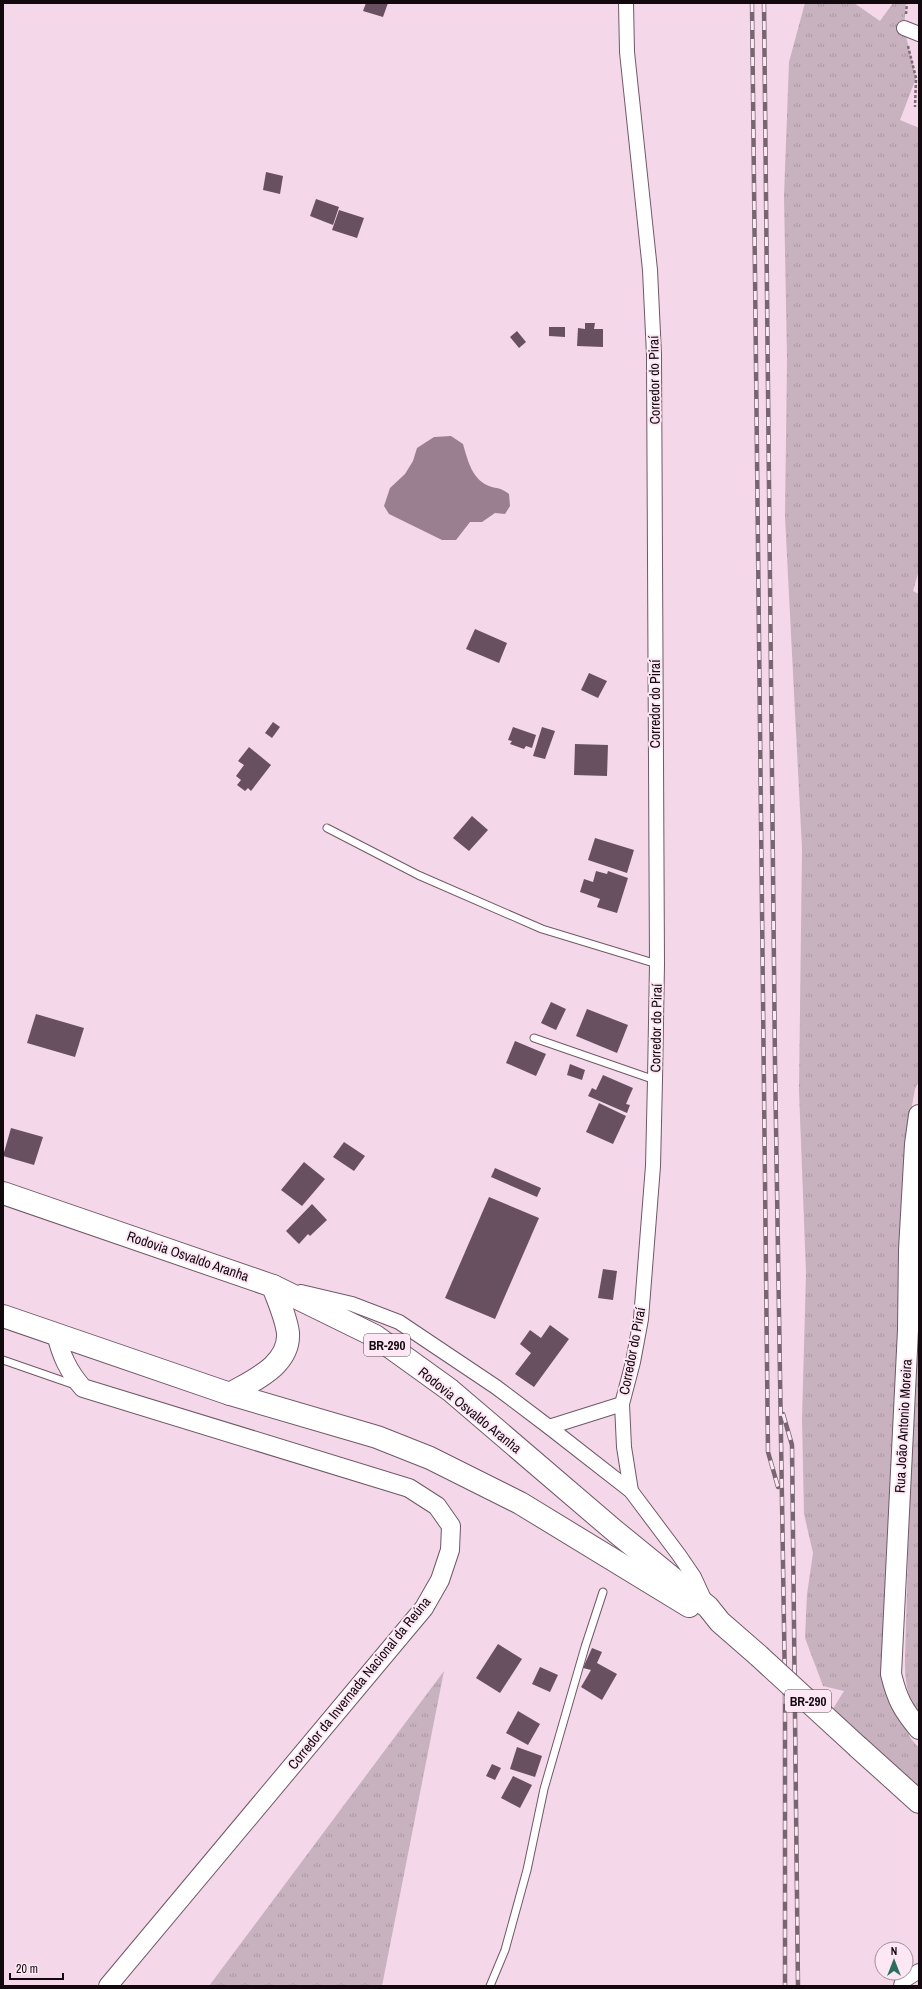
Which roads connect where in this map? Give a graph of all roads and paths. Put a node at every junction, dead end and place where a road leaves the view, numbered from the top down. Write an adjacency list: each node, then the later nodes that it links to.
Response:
1 (626, 3): 7 (street, Corredor do Piraí)
2 (908, 3): 3 (path)
3 (904, 28): 4 (street); 5 (path)
4 (919, 34)
5 (915, 107)
6 (326, 828): 7 (lane)
7 (657, 964): 9 (street, Corredor do Piraí)
8 (534, 1038): 9 (lane)
9 (655, 1080): 18 (street, Corredor do Piraí)
10 (919, 1115): 23 (main road, Rua João Antonio Moreira)
11 (3, 1193): 12 (highway, Rodovia Osvaldo Aranha / BR-290)
12 (273, 1286): 17 (highway); 19 (street); 22 (highway, Rodovia Osvaldo Aranha / BR-290)
13 (3, 1316): 14 (highway, Rodovia Osvaldo Aranha / BR-290)
14 (56, 1334): 16 (street); 17 (highway, Rodovia Osvaldo Aranha / BR-290)
15 (3, 1360): 16 (lane)
16 (83, 1388): 26 (street, Corredor da Invernada Nacional da Reúna)
17 (230, 1394): 22 (highway, Rodovia Osvaldo Aranha / BR-290)
18 (622, 1404): 19 (street, Corredor do Piraí); 20 (street, Corredor do Piraí)
19 (549, 1427): 20 (street)
20 (631, 1491): 22 (street)
21 (603, 1592): 27 (lane)
22 (714, 1614): 24 (highway, Rodovia Osvaldo Aranha / BR-290, bridge)
23 (919, 1729)
24 (919, 1802)
25 (919, 1971): 28 (street)
26 (108, 1986)
27 (490, 1986)
28 (901, 1986)

